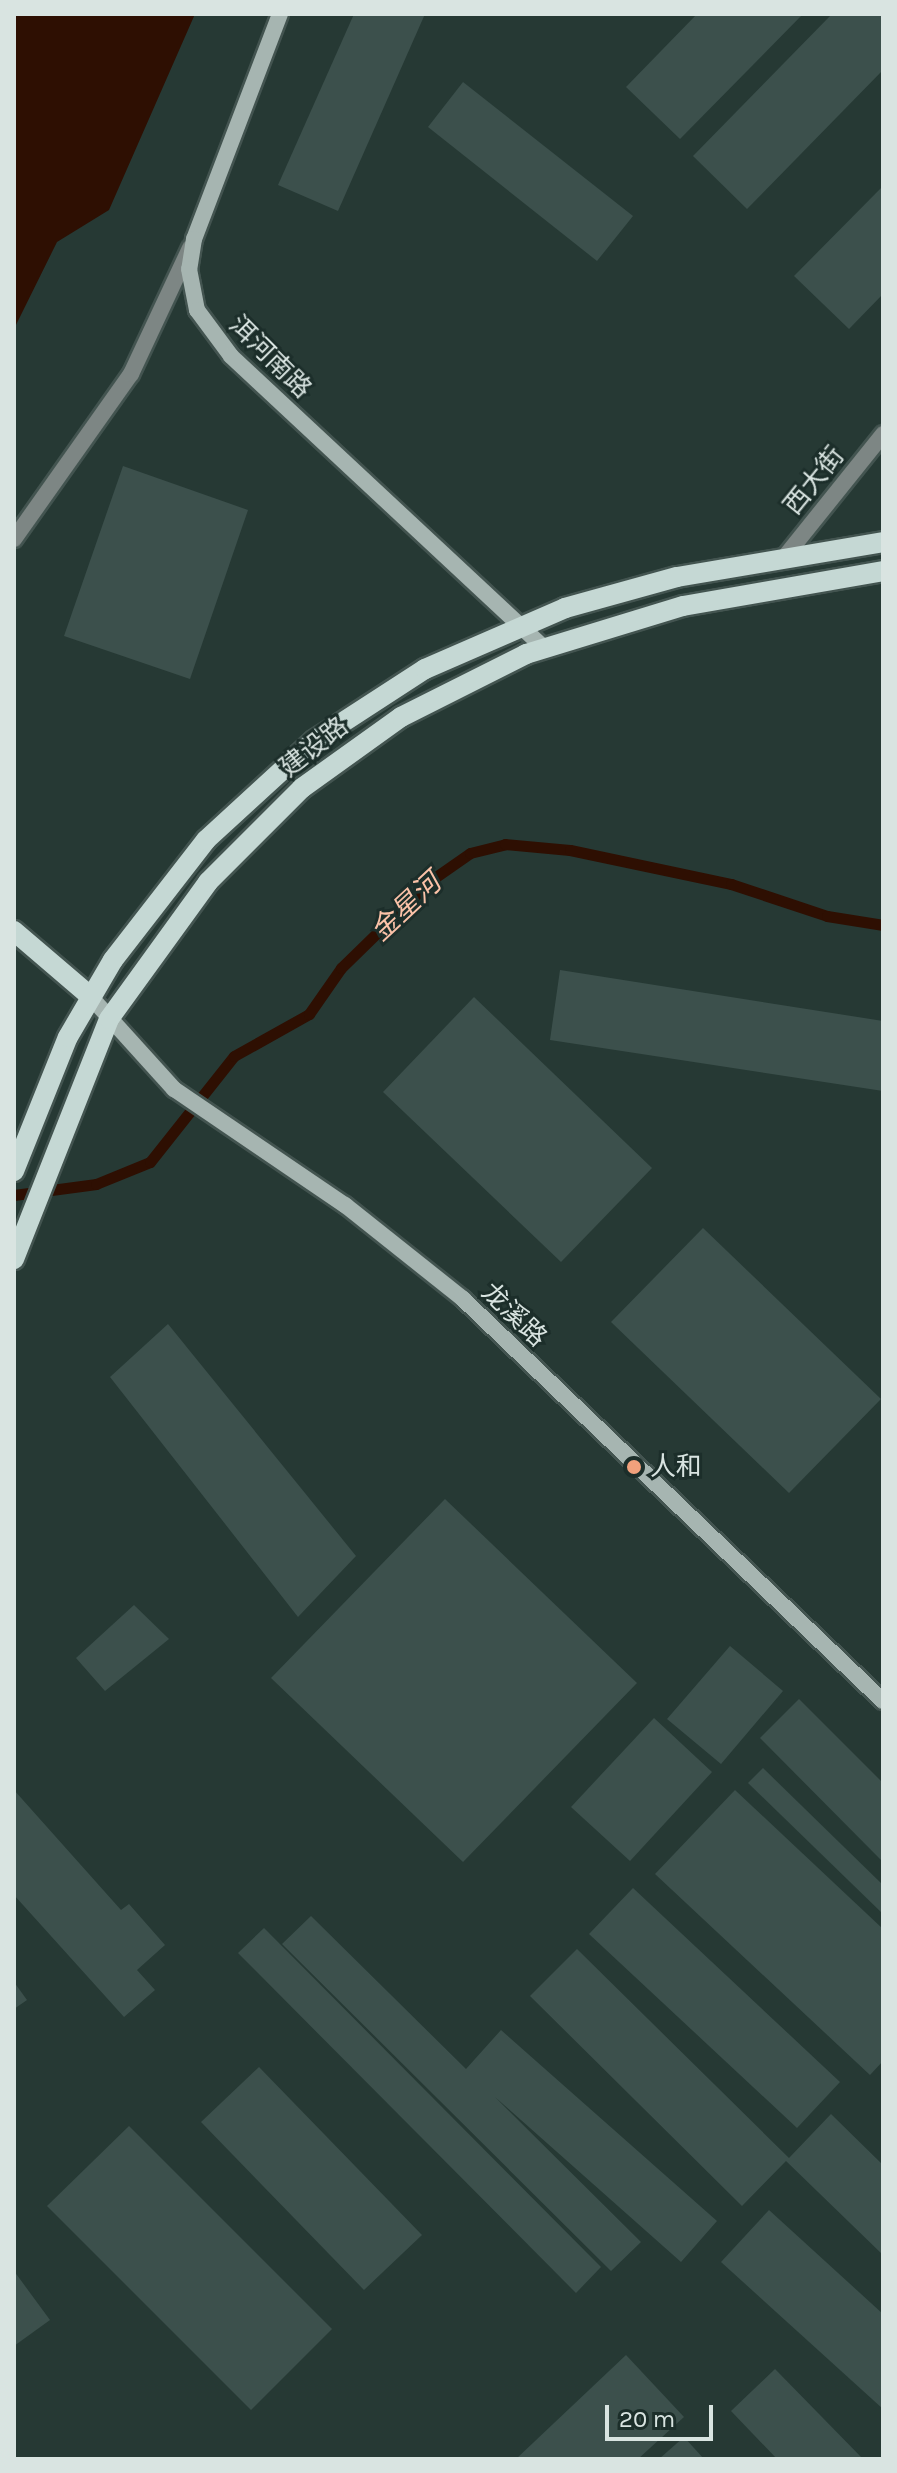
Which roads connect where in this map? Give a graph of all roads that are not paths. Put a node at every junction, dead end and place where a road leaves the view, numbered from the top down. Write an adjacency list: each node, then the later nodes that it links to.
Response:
1 (280, 14): 2 (street, 洱河南路)
2 (194, 239): 4 (street); 8 (street, 洱河南路)
3 (883, 434): 6 (street, 西大街)
4 (14, 539)
5 (883, 542): 6 (main road, 建设路)
6 (783, 559): 8 (main road, 建设路)
7 (883, 571): 9 (main road, 建设路)
8 (520, 625): 9 (street, 洱河南路); 11 (main road, 建设路)
9 (544, 648): 12 (main road, 建设路)
10 (14, 931): 11 (main road)
11 (89, 995): 12 (street, 龙溪路); 13 (main road, 建设路)
12 (109, 1019): 14 (main road, 建设路); 15 (street, 龙溪路)
13 (14, 1171)
14 (15, 1255)
15 (883, 1701)

